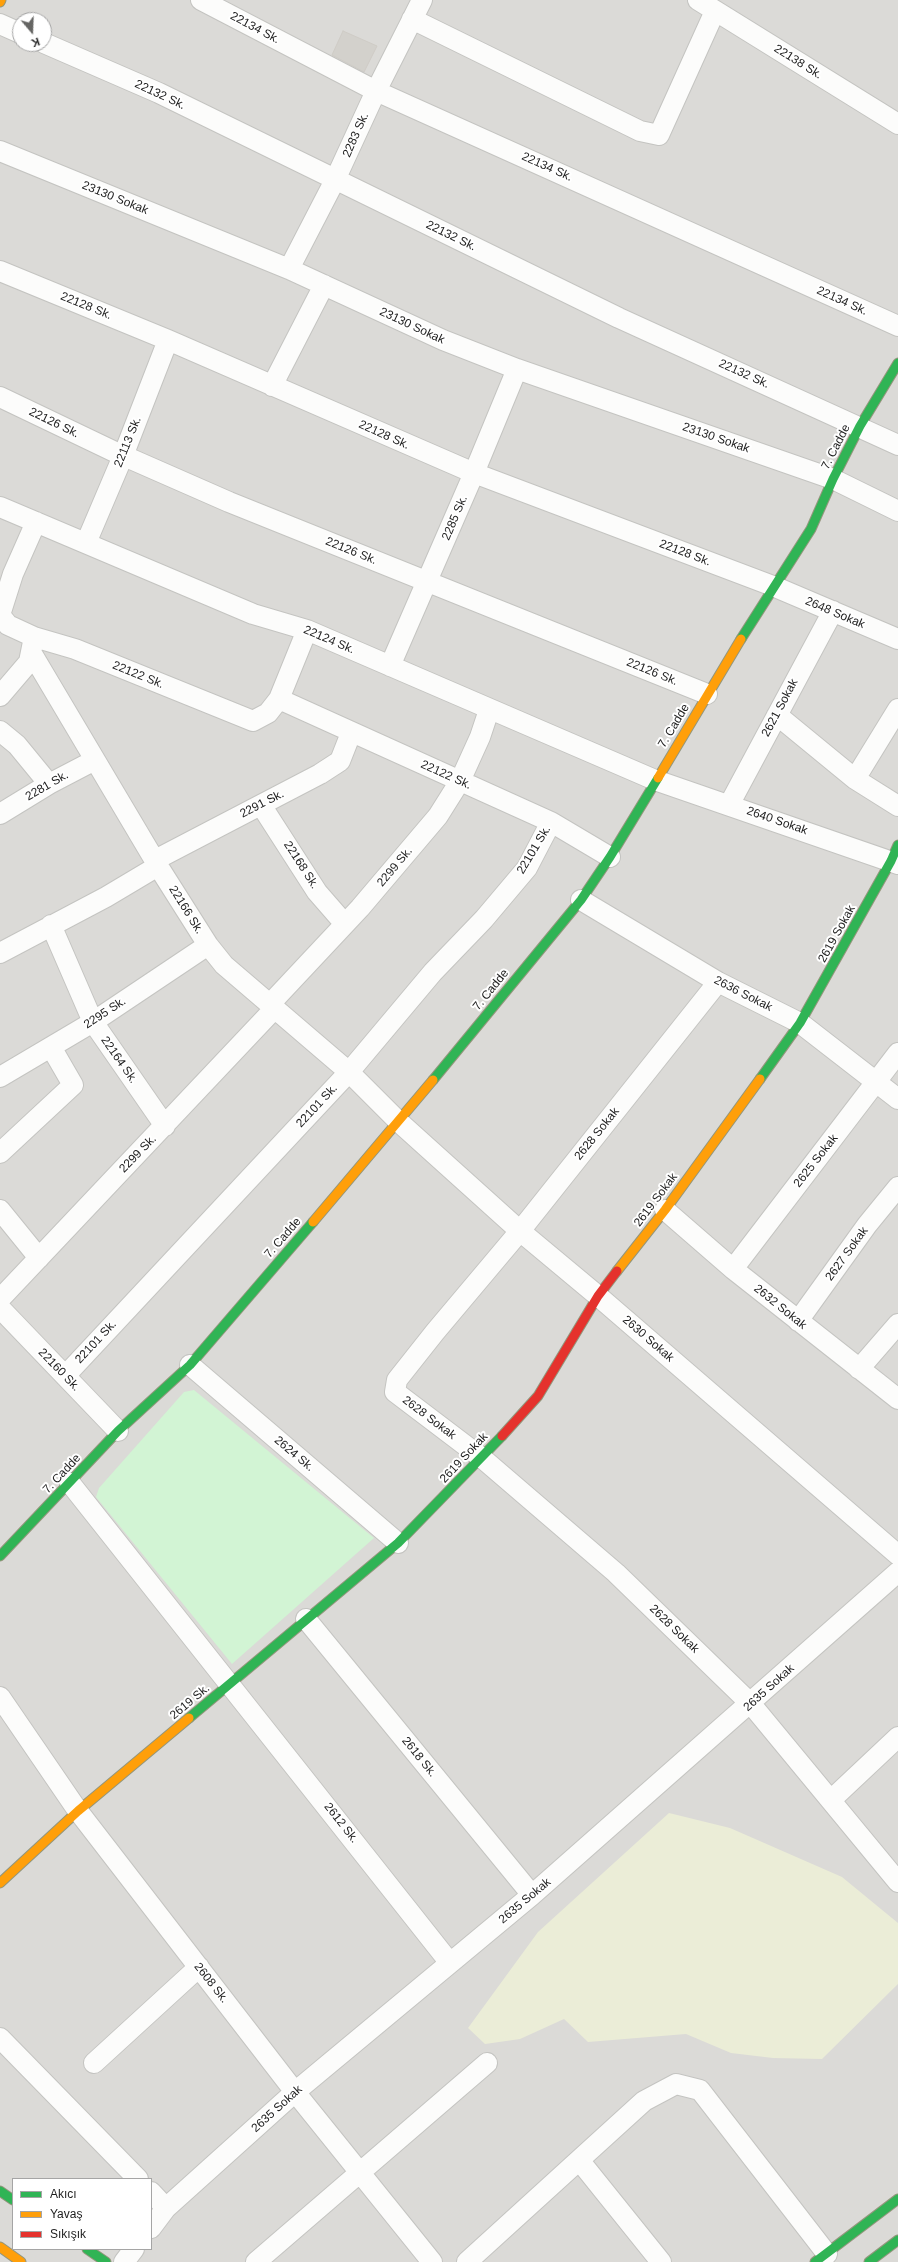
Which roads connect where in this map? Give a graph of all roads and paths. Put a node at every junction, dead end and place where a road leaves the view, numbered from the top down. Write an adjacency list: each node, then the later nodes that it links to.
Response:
1 (201, 0): 8 (street, 22134 Sk.)
2 (422, 0): 4 (street, 2283 Sk.)
3 (707, 4): 4 (street); 9 (street, 22138 Sk.)
4 (412, 19): 8 (street, 2283 Sk.)
5 (0, 24): 6 (street)
6 (12, 29)
7 (52, 46): 11 (street, 22132 Sk.)
8 (376, 91): 11 (street, 2283 Sk.); 15 (street, 22134 Sk.)
9 (895, 116)
10 (0, 151): 12 (street, 23130 Sokak)
11 (335, 180): 12 (street, 2283 Sk.); 21 (street, 22132 Sk.)
12 (289, 269): 14 (street, 23130 Sokak)
13 (0, 271): 16 (street, 22128 Sk.)
14 (324, 285): 18 (street, 23130 Sokak); 19 (street)
15 (898, 326)
16 (168, 340): 19 (street, 22128 Sk.); 23 (street, 22113 Sk.)
17 (898, 363): 21 (street, 7. Cadde)
18 (517, 369): 24 (street, 2285 Sk.); 25 (street, 23130 Sokak)
19 (272, 386): 24 (street, 22128 Sk.)
20 (0, 397): 23 (street, 22126 Sk.)
21 (860, 426): 22 (street, 22132 Sk.); 25 (street, 7. Cadde)
22 (898, 445)
23 (123, 456): 29 (street, 22113 Sk.); 31 (street, 22126 Sk.)
24 (474, 473): 31 (street, 2285 Sk.); 32 (street, 22128 Sk.)
25 (833, 479): 27 (street, 23130 Sokak); 32 (street, 7. Cadde)
26 (0, 507): 28 (street, 22124 Sk.)
27 (898, 511)
28 (36, 522): 29 (street, 22124 Sk.); 30 (street)
29 (86, 543): 34 (street, 22124 Sk.)
30 (7, 571): 36 (street)
31 (427, 581): 37 (street, 2285 Sk.); 38 (street, 22126 Sk.)
32 (773, 586): 33 (street, 2648 Sokak); 38 (street, 7. Cadde)
33 (833, 611): 35 (street, 2648 Sokak); 43 (street, 2621 Sokak)
34 (307, 630): 37 (street, 22124 Sk.); 40 (street, 22122 Sk.)
35 (898, 639)
36 (32, 644): 39 (street); 40 (street, 22122 Sk.); 46 (street, 22166 Sk.)
37 (390, 666): 42 (street, 22124 Sk.)
38 (707, 694): 48 (street, 7. Cadde)
39 (0, 696)
40 (279, 698): 45 (street, 22122 Sk.)
41 (898, 709): 47 (street)
42 (489, 710): 48 (street, 22124 Sk.); 49 (street, 2299 Sk.)
43 (777, 714): 47 (street); 51 (street, 2621 Sokak)
44 (0, 731): 50 (street)
45 (351, 733): 49 (street, 22122 Sk.); 52 (street, 2291 Sk.)
46 (94, 760): 50 (street, 2281 Sk.); 58 (street, 22166 Sk.)
47 (855, 779): 53 (street)
48 (655, 780): 51 (street, 2640 Sokak); 56 (street, 7. Cadde)
49 (460, 781): 55 (street, 22122 Sk.); 60 (street, 2299 Sk.)
50 (49, 784): 54 (street, 2281 Sk.)
51 (729, 804): 57 (street, 2640 Sokak)
52 (261, 805): 58 (street, 2291 Sk.); 60 (street, 22168 Sk.)
53 (898, 806)
54 (0, 814)
55 (551, 822): 56 (street, 22122 Sk.); 70 (street, 22101 Sk.)
56 (610, 857): 59 (street, 7. Cadde)
57 (896, 857): 67 (street, 2619 Sokak)
58 (156, 863): 61 (street, 2291 Sk.); 62 (street, 22166 Sk.)
59 (581, 900): 64 (street, 2636 Sokak); 74 (street, 7. Cadde)
60 (344, 923): 65 (street, 2299 Sk.)
61 (51, 925): 63 (street, 2291 Sk.); 66 (street, 22164 Sk.)
62 (208, 945): 65 (street, 22166 Sk.); 66 (street, 2295 Sk.)
63 (0, 953)
64 (718, 982): 67 (street, 2636 Sokak); 80 (street, 2628 Sokak)
65 (273, 1006): 70 (street, 22166 Sk.); 75 (street, 2299 Sk.)
66 (93, 1022): 68 (street, 2295 Sk.); 75 (street, 22164 Sk.)
67 (800, 1023): 72 (street, 2636 Sokak); 79 (street, 2619 Sokak)
68 (52, 1047): 71 (street, 2295 Sk.); 76 (street)
69 (898, 1053): 72 (street, 2625 Sokak)
70 (350, 1072): 74 (street, 22166 Sk.); 90 (street, 22101 Sk.)
71 (0, 1077)
72 (877, 1082): 73 (street, 2636 Sokak); 82 (street, 2625 Sokak)
73 (898, 1099)
74 (399, 1122): 80 (street, 2630 Sokak); 88 (street, 7. Cadde)
75 (165, 1126): 81 (street, 2299 Sk.)
76 (0, 1153)
77 (898, 1188): 86 (street, 2627 Sokak)
78 (0, 1210): 81 (street)
79 (665, 1210): 82 (street, 2632 Sokak); 83 (street, 2619 Sokak)
80 (520, 1231): 83 (street, 2630 Sokak); 93 (street, 2628 Sokak)
81 (39, 1258): 84 (street, 2299 Sk.)
82 (733, 1269): 86 (street, 2632 Sokak)
83 (598, 1296): 93 (street, 2619 Sokak); 96 (street, 2630 Sokak)
84 (0, 1299)
85 (0, 1308): 90 (street, 22160 Sk.)
86 (798, 1321): 89 (street, 2632 Sokak)
87 (898, 1324): 89 (street)
88 (190, 1365): 92 (street, 7. Cadde); 95 (street, 2624 Sk.)
89 (859, 1369): 91 (street, 2632 Sokak)
90 (65, 1376): 92 (street, 22160 Sk.)
91 (898, 1399)
92 (118, 1431): 94 (street, 7. Cadde)
93 (482, 1458): 95 (street, 2619 Sokak); 102 (street, 2628 Sokak)
94 (70, 1483): 97 (street, 7. Cadde); 100 (street, 2612 Sk.)
95 (398, 1543): 99 (street, 2619 Sk.)
96 (898, 1555)
97 (0, 1556)
98 (898, 1572): 102 (street, 2635 Sokak)
99 (306, 1619): 100 (street, 2619 Sk.); 108 (street, 2618 Sk.)
100 (231, 1684): 105 (street, 2619 Sk.); 109 (street, 2612 Sk.)
101 (0, 1697): 105 (street, 2608 Sk.)
102 (751, 1704): 104 (street, 2628 Sokak); 108 (street, 2635 Sokak)
103 (898, 1737): 104 (street)
104 (831, 1800): 106 (street, 2628 Sokak)
105 (78, 1811): 107 (street, 2619 Sk.); 110 (street, 2608 Sk.)
106 (898, 1882)
107 (0, 1883)
108 (532, 1895): 109 (street, 2635 Sokak)
109 (450, 1962): 114 (street, 2635 Sokak)
110 (199, 1968): 112 (street); 114 (street, 2608 Sk.)
111 (0, 2038): 117 (street)
112 (94, 2062)
113 (486, 2062): 116 (street)
114 (295, 2092): 116 (street, 2608 Sk.); 122 (street, 2635 Sokak)
115 (579, 2160): 128 (street); 134 (street); 135 (street)
116 (360, 2172): 132 (street); 133 (street, 2608 Sk.)
117 (137, 2178)
118 (0, 2191): 120 (street)
119 (152, 2193): 122 (street)
120 (12, 2199)
121 (898, 2199): 128 (street)
122 (166, 2208): 123 (street, 2635 Sokak)
123 (152, 2227)
124 (898, 2240): 136 (street)
125 (0, 2247): 129 (street)
126 (88, 2250): 130 (street)
127 (133, 2250): 131 (street)
128 (821, 2258)
129 (21, 2262)
130 (106, 2262)
131 (124, 2262)
132 (256, 2262)
133 (432, 2262)
134 (467, 2262)
135 (661, 2262)
136 (869, 2262)

